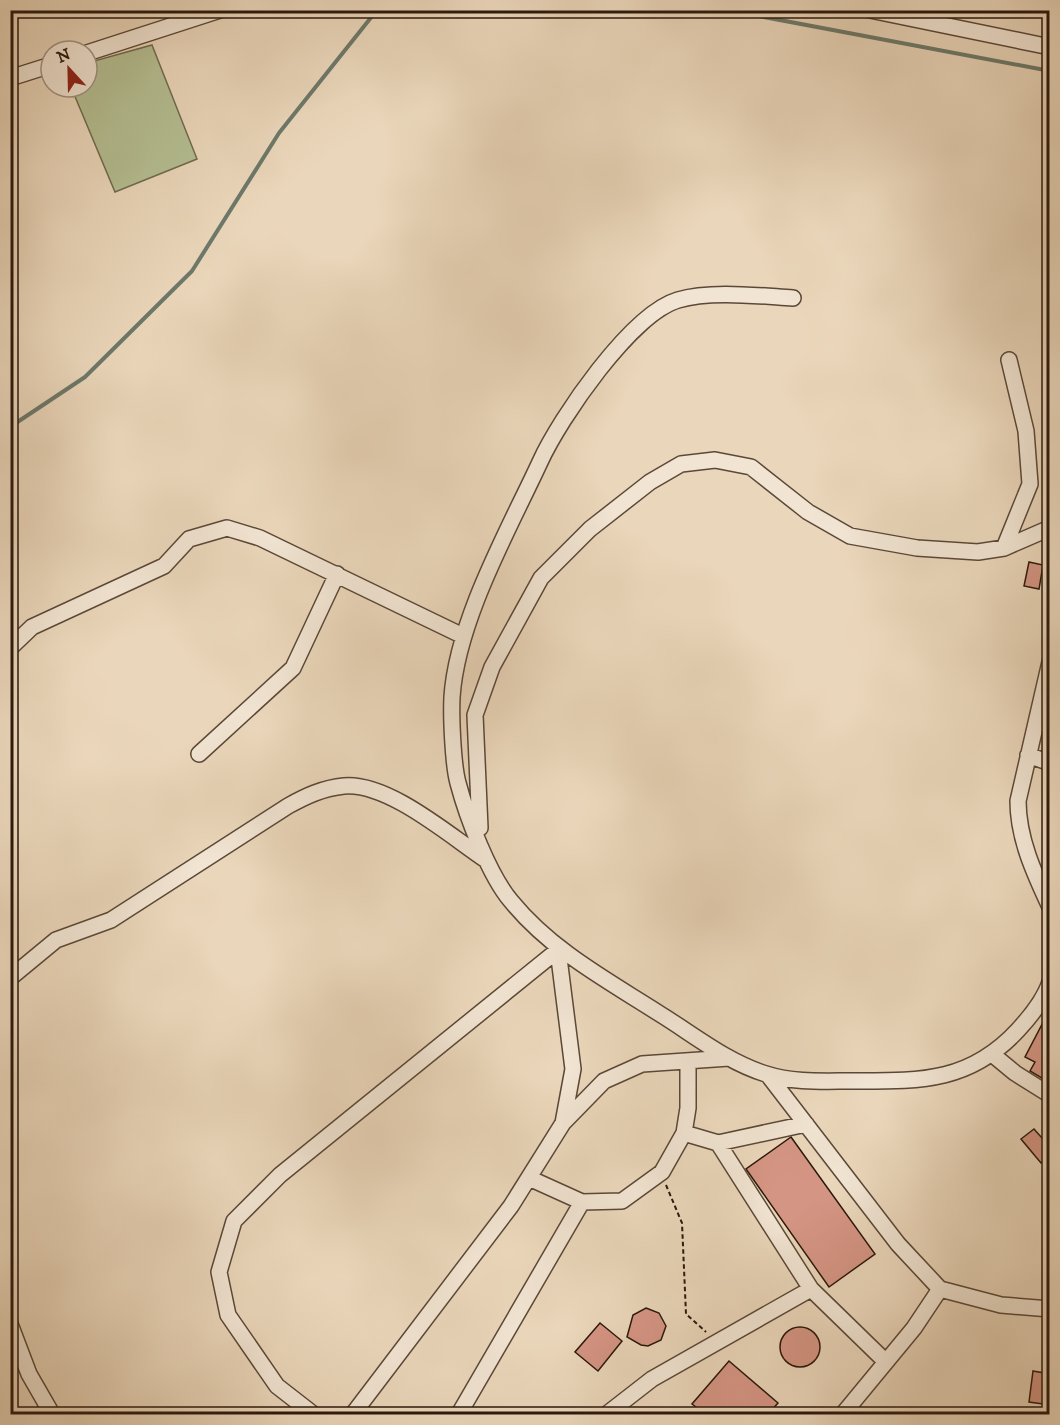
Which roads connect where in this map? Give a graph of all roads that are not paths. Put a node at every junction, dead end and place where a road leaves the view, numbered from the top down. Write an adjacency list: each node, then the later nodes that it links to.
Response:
1 (220, 10): 4 (street)
2 (870, 10): 3 (street)
3 (1050, 47)
4 (99, 49)
5 (39, 69): 6 (street)
6 (10, 78)
7 (793, 298): 12 (street)
8 (1010, 360): 10 (street)
9 (1050, 528): 10 (street)
10 (1004, 548): 18 (street)
11 (337, 574): 12 (street); 13 (street); 15 (street)
12 (463, 636): 18 (street)
13 (10, 648)
14 (1050, 662): 16 (street)
15 (199, 754)
16 (1028, 755): 17 (street); 19 (street)
17 (1050, 762)
18 (486, 860): 20 (street); 21 (street)
19 (1050, 907)
20 (558, 950): 24 (street); 28 (street); 40 (street)
21 (10, 978)
22 (1050, 982): 23 (street)
23 (992, 1054): 26 (street); 27 (street)
24 (729, 1058): 25 (street); 26 (street)
25 (688, 1061): 28 (street); 30 (street)
26 (768, 1075): 29 (street)
27 (1050, 1095)
28 (563, 1123): 32 (street)
29 (806, 1124): 31 (street); 35 (street)
30 (684, 1133): 31 (street); 33 (street)
31 (718, 1143): 34 (street)
32 (529, 1178): 33 (street); 41 (street)
33 (582, 1202): 42 (street)
34 (811, 1289): 38 (street); 43 (street)
35 (940, 1289): 36 (street); 38 (street)
36 (1050, 1309)
37 (10, 1324): 39 (street)
38 (886, 1362): 44 (street)
39 (52, 1414)
40 (313, 1414)
41 (353, 1414)
42 (459, 1414)
43 (607, 1414)
44 (843, 1414)

